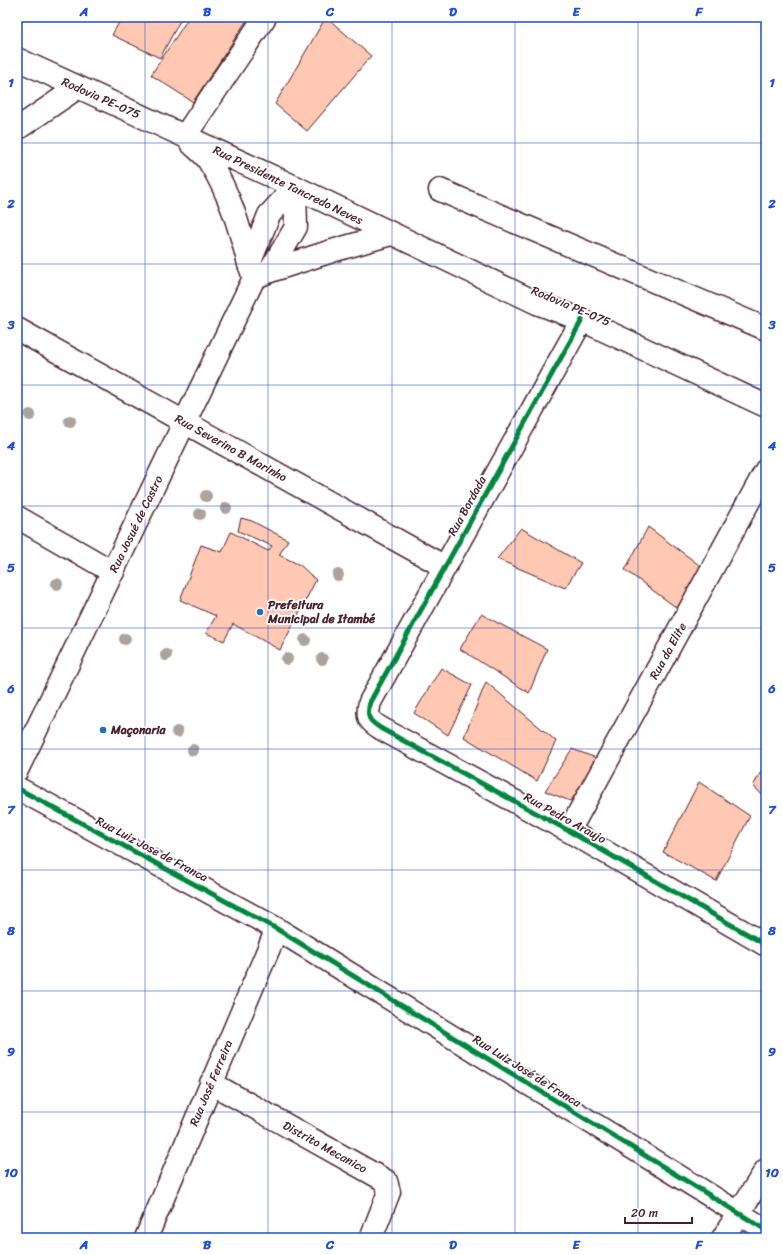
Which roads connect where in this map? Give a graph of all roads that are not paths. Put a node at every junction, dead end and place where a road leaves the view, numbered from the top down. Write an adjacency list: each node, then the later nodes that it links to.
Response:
1 (265, 17): 5 (street)
2 (17, 59): 3 (street, Rodovia PE-075)
3 (77, 88): 4 (street); 5 (street, Rodovia PE-075)
4 (17, 129)
5 (185, 136): 6 (street, Rua Presidente Tancredo Neves); 9 (street)
6 (295, 187): 8 (street, Rua Presidente Tancredo Neves); 9 (street, Rua Josué de Castro)
7 (440, 190): 12 (street)
8 (391, 234): 9 (street); 10 (street, Rodovia PE-075)
9 (258, 271): 14 (street, Rua Josué de Castro)
10 (582, 320): 13 (street, Rodovia PE-075); 17 (street, Rua Bordada)
11 (17, 329): 14 (street, Rua Severino B Marinho)
12 (766, 329)
13 (766, 406)
14 (184, 422): 17 (street, Rua Severino B Marinho); 18 (street, Rua Josué de Castro)
15 (766, 470): 22 (street, Rua da Elite)
16 (17, 517): 18 (street)
17 (444, 567): 19 (street, Rua Bordada)
18 (113, 572): 20 (street, Rua Josué de Castro)
19 (370, 702): 22 (street, Rua Pedro Araujo)
20 (17, 770)
21 (17, 788): 23 (street, Rua Luiz Jose de Franca)
22 (569, 832): 24 (street, Rua Pedro Araujo)
23 (277, 929): 25 (street, Rua José Ferreira); 27 (street, Rua Luiz José de Franca)
24 (766, 945)
25 (211, 1083): 29 (street, Rua José Ferreira); 30 (street, Distrito Mecanico)
26 (766, 1170): 27 (street)
27 (738, 1212): 28 (street, Rua Luiz José de Franca); 31 (street)
28 (766, 1230)
29 (146, 1238)
30 (371, 1238)
31 (723, 1238)

